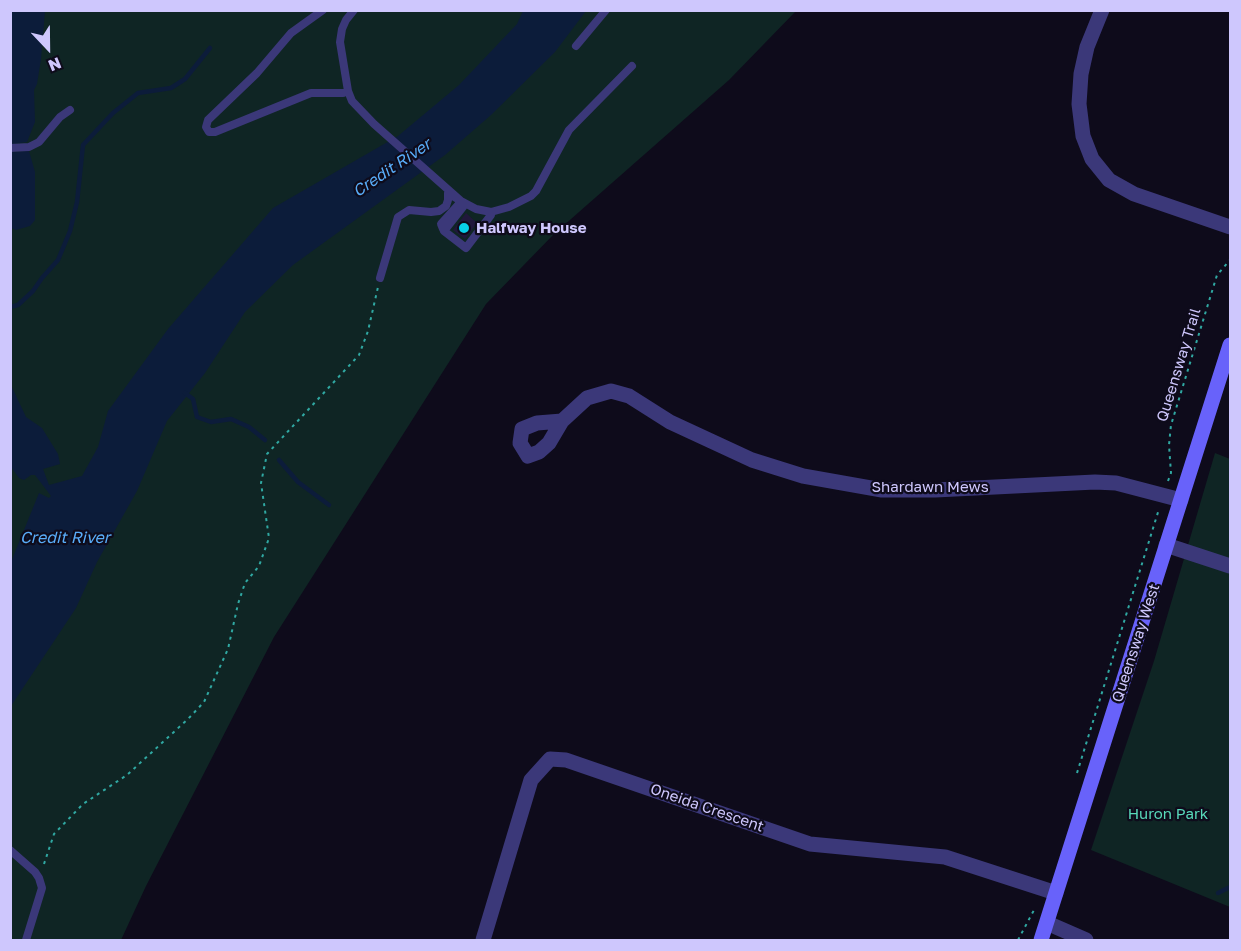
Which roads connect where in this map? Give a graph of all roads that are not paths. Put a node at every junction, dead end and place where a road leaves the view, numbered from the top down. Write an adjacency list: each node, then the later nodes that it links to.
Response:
1 (323, 10): 7 (lane)
2 (354, 10): 10 (lane)
3 (606, 10): 5 (lane)
4 (1102, 10): 12 (street)
5 (576, 46)
6 (632, 66): 11 (lane)
7 (343, 93)
8 (70, 110): 9 (lane)
9 (10, 148)
10 (461, 201): 11 (lane); 14 (lane)
11 (491, 212): 13 (lane)
12 (1230, 227)
13 (443, 229)
14 (380, 278)
15 (1230, 345): 17 (street, Queensway West)
16 (562, 421): 17 (street, Shardawn Mews)
17 (1181, 500): 18 (street, Queensway West)
18 (1167, 544): 19 (street); 21 (street, Queensway West)
19 (1230, 566)
20 (10, 850): 23 (lane)
21 (1056, 893): 22 (street, Queensway West); 24 (street, Oneida Crescent)
22 (1047, 923): 25 (street, Queensway West); 26 (street)
23 (26, 940)
24 (483, 940)
25 (1041, 940)
26 (1086, 940)

